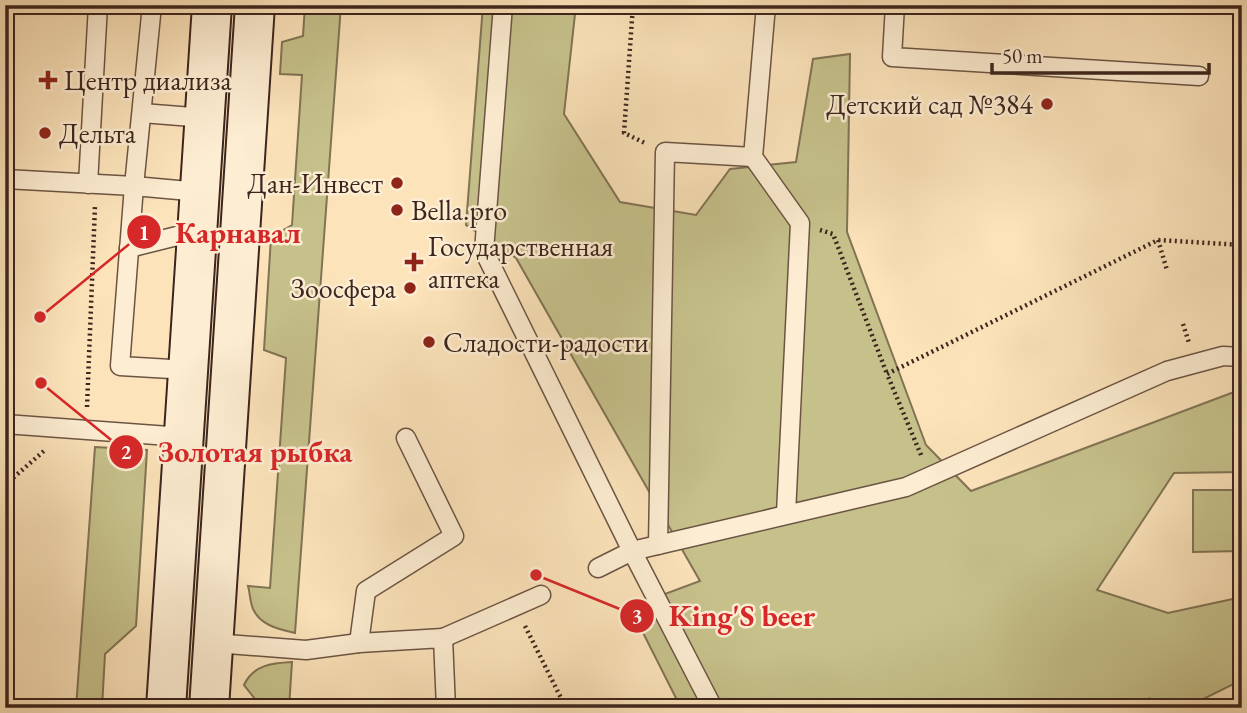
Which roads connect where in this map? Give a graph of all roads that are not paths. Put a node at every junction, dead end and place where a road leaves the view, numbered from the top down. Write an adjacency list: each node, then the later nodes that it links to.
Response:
1 (98, 5): 13 (lane)
2 (152, 5): 9 (lane)
3 (212, 5): 10 (main road)
4 (255, 5): 29 (main road)
5 (503, 5): 25 (lane)
6 (765, 5): 11 (lane)
7 (895, 5): 8 (lane)
8 (1199, 76)
9 (142, 113): 10 (lane); 14 (lane)
10 (205, 118): 15 (main road)
11 (753, 157): 23 (lane); 24 (lane)
12 (5, 179): 13 (lane)
13 (88, 184): 14 (lane)
14 (134, 186): 15 (lane); 17 (lane)
15 (200, 192): 16 (main road)
16 (197, 231): 17 (lane); 19 (main road)
17 (129, 248): 19 (lane)
18 (1242, 357): 23 (lane)
19 (188, 370): 21 (main road)
20 (5, 424): 21 (lane)
21 (183, 437): 31 (main road)
22 (407, 438): 30 (lane)
23 (786, 514): 24 (lane)
24 (658, 545): 25 (lane)
25 (632, 551): 26 (lane); 34 (lane)
26 (598, 568)
27 (541, 595): 28 (lane)
28 (443, 638): 30 (lane); 33 (lane)
29 (214, 643): 30 (lane); 32 (main road)
30 (359, 643)
31 (166, 708)
32 (209, 708)
33 (446, 708)
34 (713, 708)

